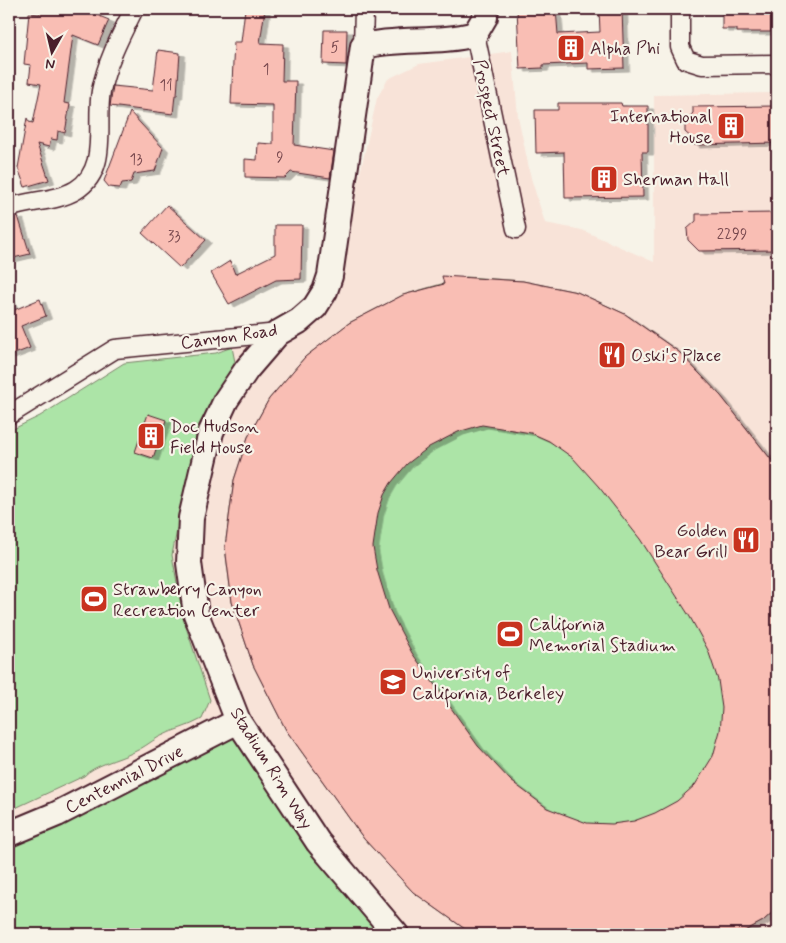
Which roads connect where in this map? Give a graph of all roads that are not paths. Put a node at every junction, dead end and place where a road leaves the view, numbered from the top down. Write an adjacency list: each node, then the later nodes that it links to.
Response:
1 (134, 9): 8 (street)
2 (364, 9): 6 (street)
3 (486, 9): 5 (street)
4 (680, 9): 7 (street)
5 (475, 34): 6 (street); 9 (street, Prospect Street)
6 (363, 46): 10 (street, Canyon Road)
7 (777, 64)
8 (9, 208)
9 (516, 228)
10 (278, 333): 11 (street, Canyon Road); 12 (street, Stadium Rim Way)
11 (9, 415)
12 (238, 721): 13 (street, Centennial Drive); 14 (street, Stadium Rim Way)
13 (9, 834)
14 (396, 934)

